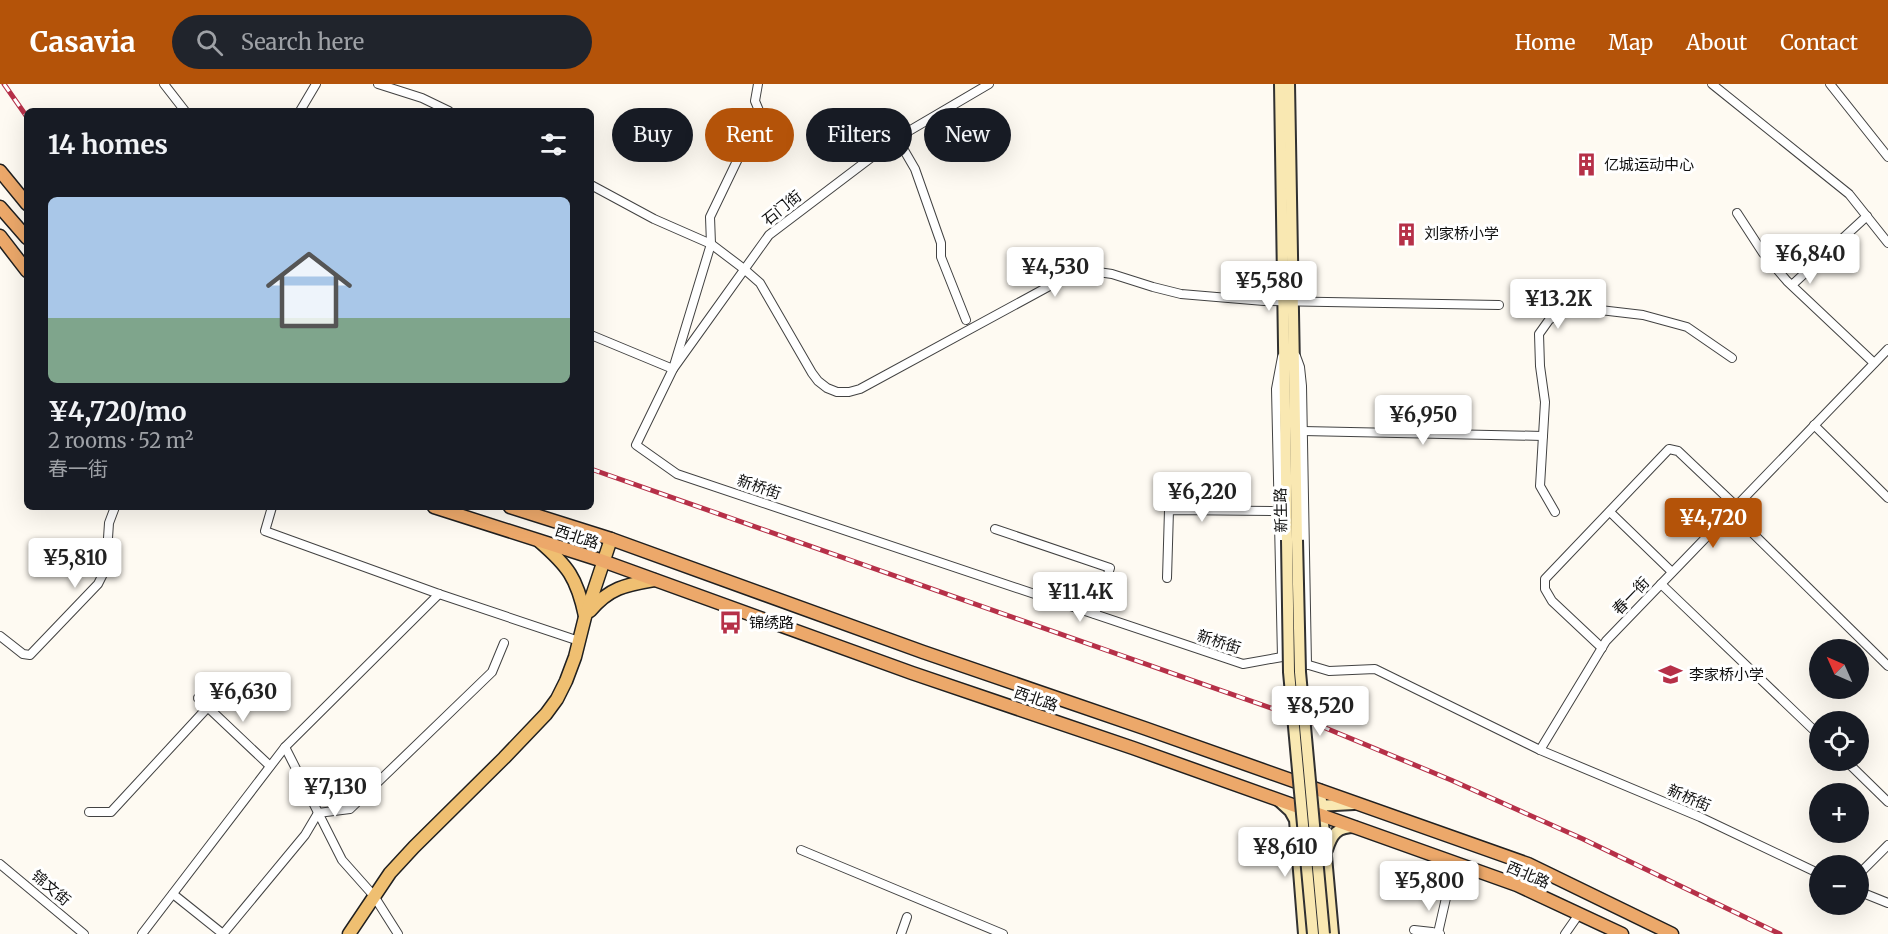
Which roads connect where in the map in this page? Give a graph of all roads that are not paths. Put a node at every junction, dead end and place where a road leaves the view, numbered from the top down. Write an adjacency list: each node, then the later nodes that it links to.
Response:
1 (164, 84): 10 (street)
2 (316, 84): 11 (street)
3 (378, 84): 12 (street)
4 (989, 84): 13 (street, 石门街)
5 (1280, 84): 30 (main road, 新生路)
6 (1288, 84): 30 (main road, 新生路)
7 (1712, 84): 22 (street)
8 (1830, 84): 14 (street)
9 (755, 85): 26 (street)
10 (183, 108)
11 (302, 108)
12 (442, 108)
13 (912, 129)
14 (1888, 157)
15 (865, 162): 28 (street, 石门街)
16 (911, 162): 32 (street)
17 (0, 171): 19 (highway)
18 (594, 187): 26 (street)
19 (24, 200)
20 (0, 207): 23 (highway)
21 (1737, 213): 29 (street)
22 (1867, 216): 25 (street); 29 (street)
23 (24, 235)
24 (0, 236): 27 (highway)
25 (1888, 243)
26 (711, 244): 28 (street); 38 (street)
27 (24, 267)
28 (744, 269): 30 (street); 38 (street, 石门街)
29 (1792, 285): 37 (street)
30 (1287, 302): 31 (street); 34 (main road, 新生路)
31 (1499, 305)
32 (966, 320)
33 (594, 336): 38 (street)
34 (1288, 347): 40 (street); 49 (street); 55 (main road, 新生路)
35 (1887, 351): 37 (street, 春一街)
36 (1732, 358): 41 (street)
37 (1874, 363): 39 (street, 春一街)
38 (673, 369): 42 (street, 石门街)
39 (1814, 425): 43 (street); 44 (street, 春一街)
40 (1303, 431): 41 (street); 69 (street)
41 (1543, 436): 50 (street)
42 (636, 445): 62 (street, 新桥街)
43 (1888, 498)
44 (1733, 509): 51 (street); 57 (street, 春一街); 70 (street)
45 (114, 510): 64 (street)
46 (271, 510): 61 (street)
47 (444, 510): 54 (highway, 西北路)
48 (519, 510): 53 (highway, 西北路)
49 (1279, 511): 58 (street); 68 (street)
50 (1555, 512)
51 (1610, 512): 57 (street); 67 (street)
52 (995, 528): 62 (street)
53 (611, 539): 56 (main road); 78 (highway, 西北路)
54 (539, 540): 56 (highway, 西北路); 63 (main road)
55 (1292, 540): 110 (main road, 新生路, bridge); 111 (main road, 新生路, bridge)
56 (603, 561): 59 (highway, 西北路); 63 (main road)
57 (1672, 572): 60 (street, 春一街)
58 (1167, 578)
59 (654, 580): 63 (main road); 79 (highway, 西北路)
60 (1661, 584): 67 (street, 春一街); 73 (street)
61 (439, 594): 65 (street); 74 (street)
62 (1095, 614): 68 (street, 新桥街)
63 (585, 617): 65 (main road)
64 (0, 636)
65 (579, 642): 96 (main road)
66 (504, 643): 85 (street)
67 (1602, 648): 75 (street, 春一街)
68 (1282, 657): 69 (street, 新桥街)
69 (1307, 665): 75 (street, 新桥街)
70 (1888, 666)
71 (198, 698): 72 (street)
72 (208, 707): 76 (street); 84 (street)
73 (1809, 725)
74 (285, 747): 76 (street); 85 (street)
75 (1540, 750): 93 (street, 新桥街)
76 (270, 766): 94 (street)
77 (1856, 771): 80 (street)
78 (1320, 790): 81 (highway, 西北路); 83 (main road)
79 (1275, 799): 82 (highway, 西北路); 86 (main road)
80 (1888, 802)
81 (1359, 804): 83 (main road); 116 (highway, 西北路)
82 (1304, 809): 83 (highway, 西北路); 86 (main road)
83 (1322, 810): 87 (highway, 西北路); 90 (main road)
84 (89, 812)
85 (318, 813): 96 (street); 104 (street)
86 (1295, 820): 109 (main road)
87 (1355, 827): 90 (main road); 99 (highway, 西北路)
88 (1888, 845): 92 (street)
89 (801, 850): 108 (street)
90 (1325, 856): 112 (main road)
91 (0, 864): 102 (street, 锦文街)
92 (1869, 864)
93 (1809, 869)
94 (173, 894): 103 (street); 104 (street)
95 (1869, 895): 98 (street)
96 (374, 896): 105 (main road); 106 (street)
97 (1446, 897): 113 (street)
98 (1888, 903)
99 (1580, 914): 114 (street); 115 (highway, 西北路)
100 (907, 917): 107 (street)
101 (1414, 930): 113 (street)
102 (84, 934)
103 (142, 934)
104 (223, 934)
105 (349, 934)
106 (398, 934)
107 (900, 934)
108 (1004, 934)
109 (1304, 934)
110 (1313, 934)
111 (1324, 934)
112 (1333, 934)
113 (1439, 934)
114 (1565, 934)
115 (1622, 934)
116 (1672, 934)

